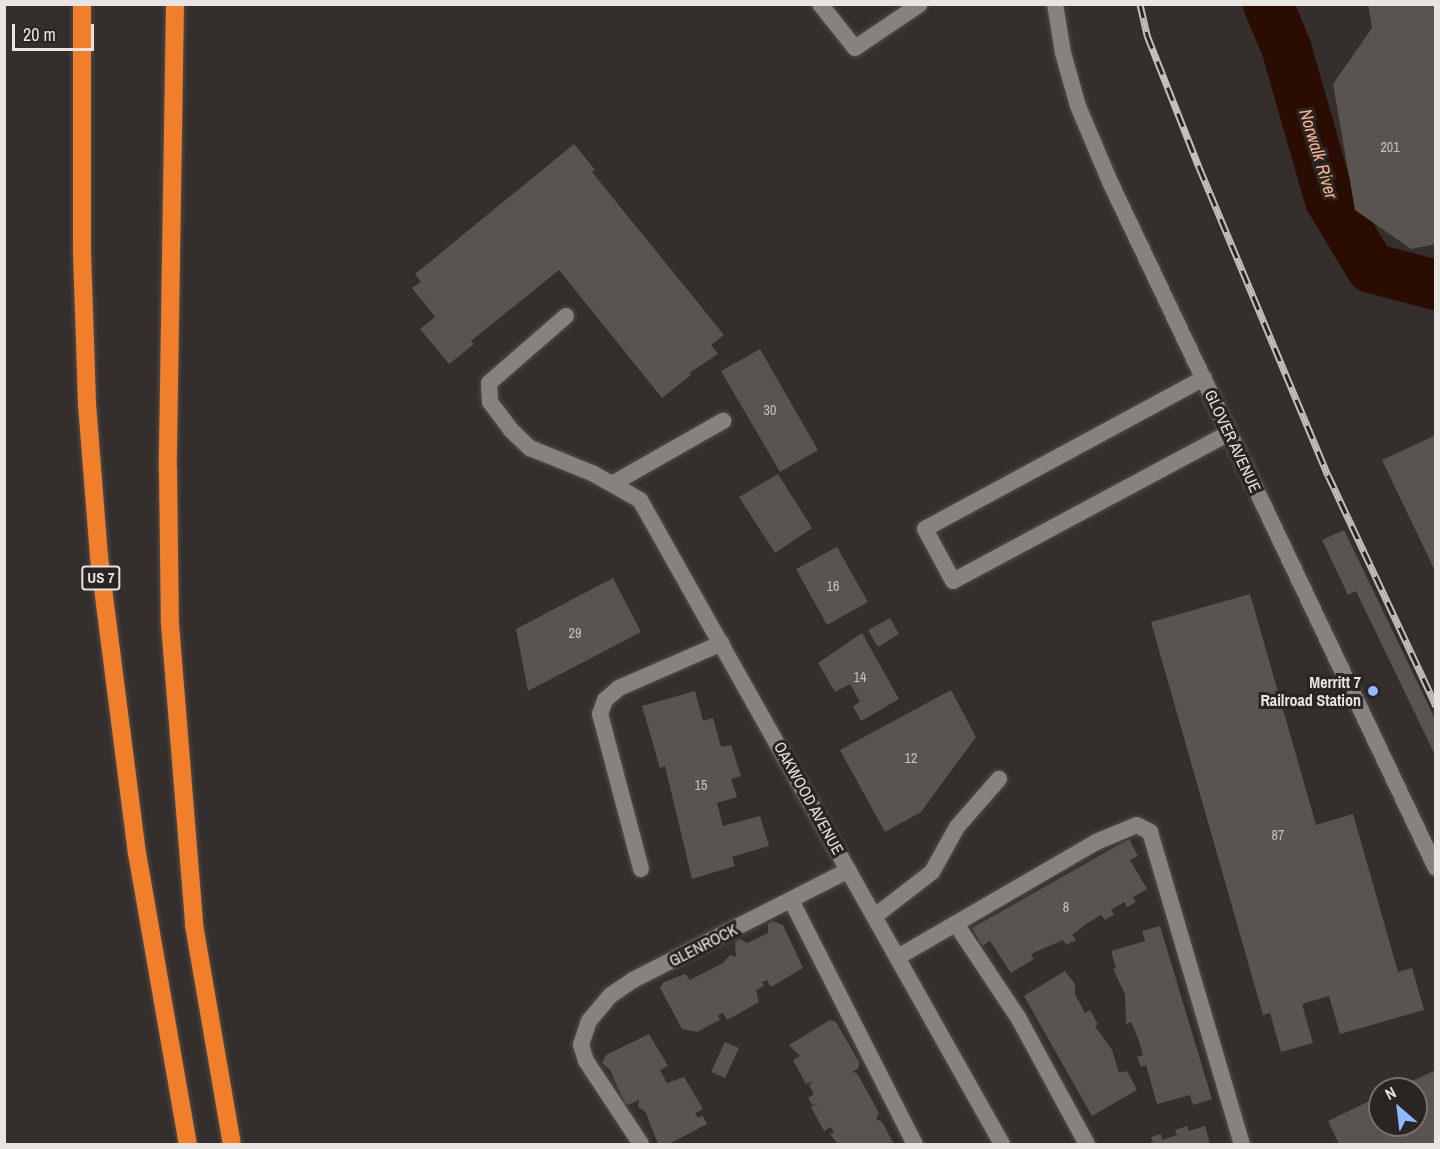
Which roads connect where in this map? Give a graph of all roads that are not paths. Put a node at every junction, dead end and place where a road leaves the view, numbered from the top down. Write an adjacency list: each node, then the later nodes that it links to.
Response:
1 (82, 4): 20 (highway, US 7)
2 (175, 4): 21 (highway)
3 (820, 4): 4 (street)
4 (920, 4)
5 (1055, 4): 7 (street, GLOVER AVENUE)
6 (566, 316): 10 (street, OAKWOOD AVENUE)
7 (1204, 378): 9 (street, GLOVER AVENUE); 9 (street)
8 (723, 421): 10 (street)
9 (1229, 433): 13 (street, GLOVER AVENUE)
10 (612, 484): 11 (street, OAKWOOD AVENUE)
11 (722, 643): 14 (street); 15 (street, OAKWOOD AVENUE)
12 (999, 779): 17 (street)
13 (1436, 868)
14 (641, 869)
15 (849, 870): 16 (street, GLENROCK); 17 (street, OAKWOOD AVENUE)
16 (791, 900): 22 (street, GLENROCK); 23 (street)
17 (875, 916): 19 (street, OAKWOOD AVENUE)
18 (956, 924): 19 (street); 25 (street); 26 (street)
19 (898, 957): 24 (street, OAKWOOD AVENUE)
20 (188, 1144)
21 (232, 1144)
22 (641, 1144)
23 (915, 1144)
24 (1002, 1144)
25 (1088, 1144)
26 (1242, 1144)

